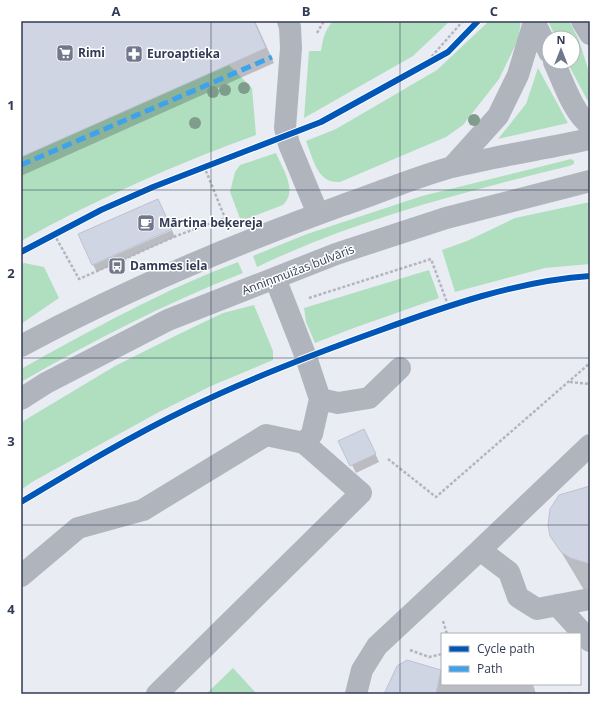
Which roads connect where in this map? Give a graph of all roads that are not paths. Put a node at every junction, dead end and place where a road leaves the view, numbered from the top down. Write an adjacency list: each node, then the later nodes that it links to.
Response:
1 (288, 21): 11 (street)
2 (534, 21): 5 (street); 9 (street)
3 (582, 21): 4 (street)
4 (590, 34)
5 (541, 35)
6 (558, 70): 7 (street)
7 (590, 125)
8 (590, 139): 9 (street)
9 (452, 167): 11 (street)
10 (590, 181): 12 (street, Anniņmuižas bulvāris)
11 (318, 214): 13 (street)
12 (275, 278): 15 (street, Anniņmuižas bulvāris); 16 (street)
13 (21, 346)
14 (400, 368): 16 (street)
15 (21, 399)
16 (320, 399): 17 (street)
17 (304, 443): 20 (street); 24 (street)
18 (590, 445): 19 (street)
19 (480, 550): 22 (street); 25 (street)
20 (21, 576)
21 (590, 599): 22 (street)
22 (557, 606): 23 (street)
23 (590, 641)
24 (157, 694)
25 (356, 694)

